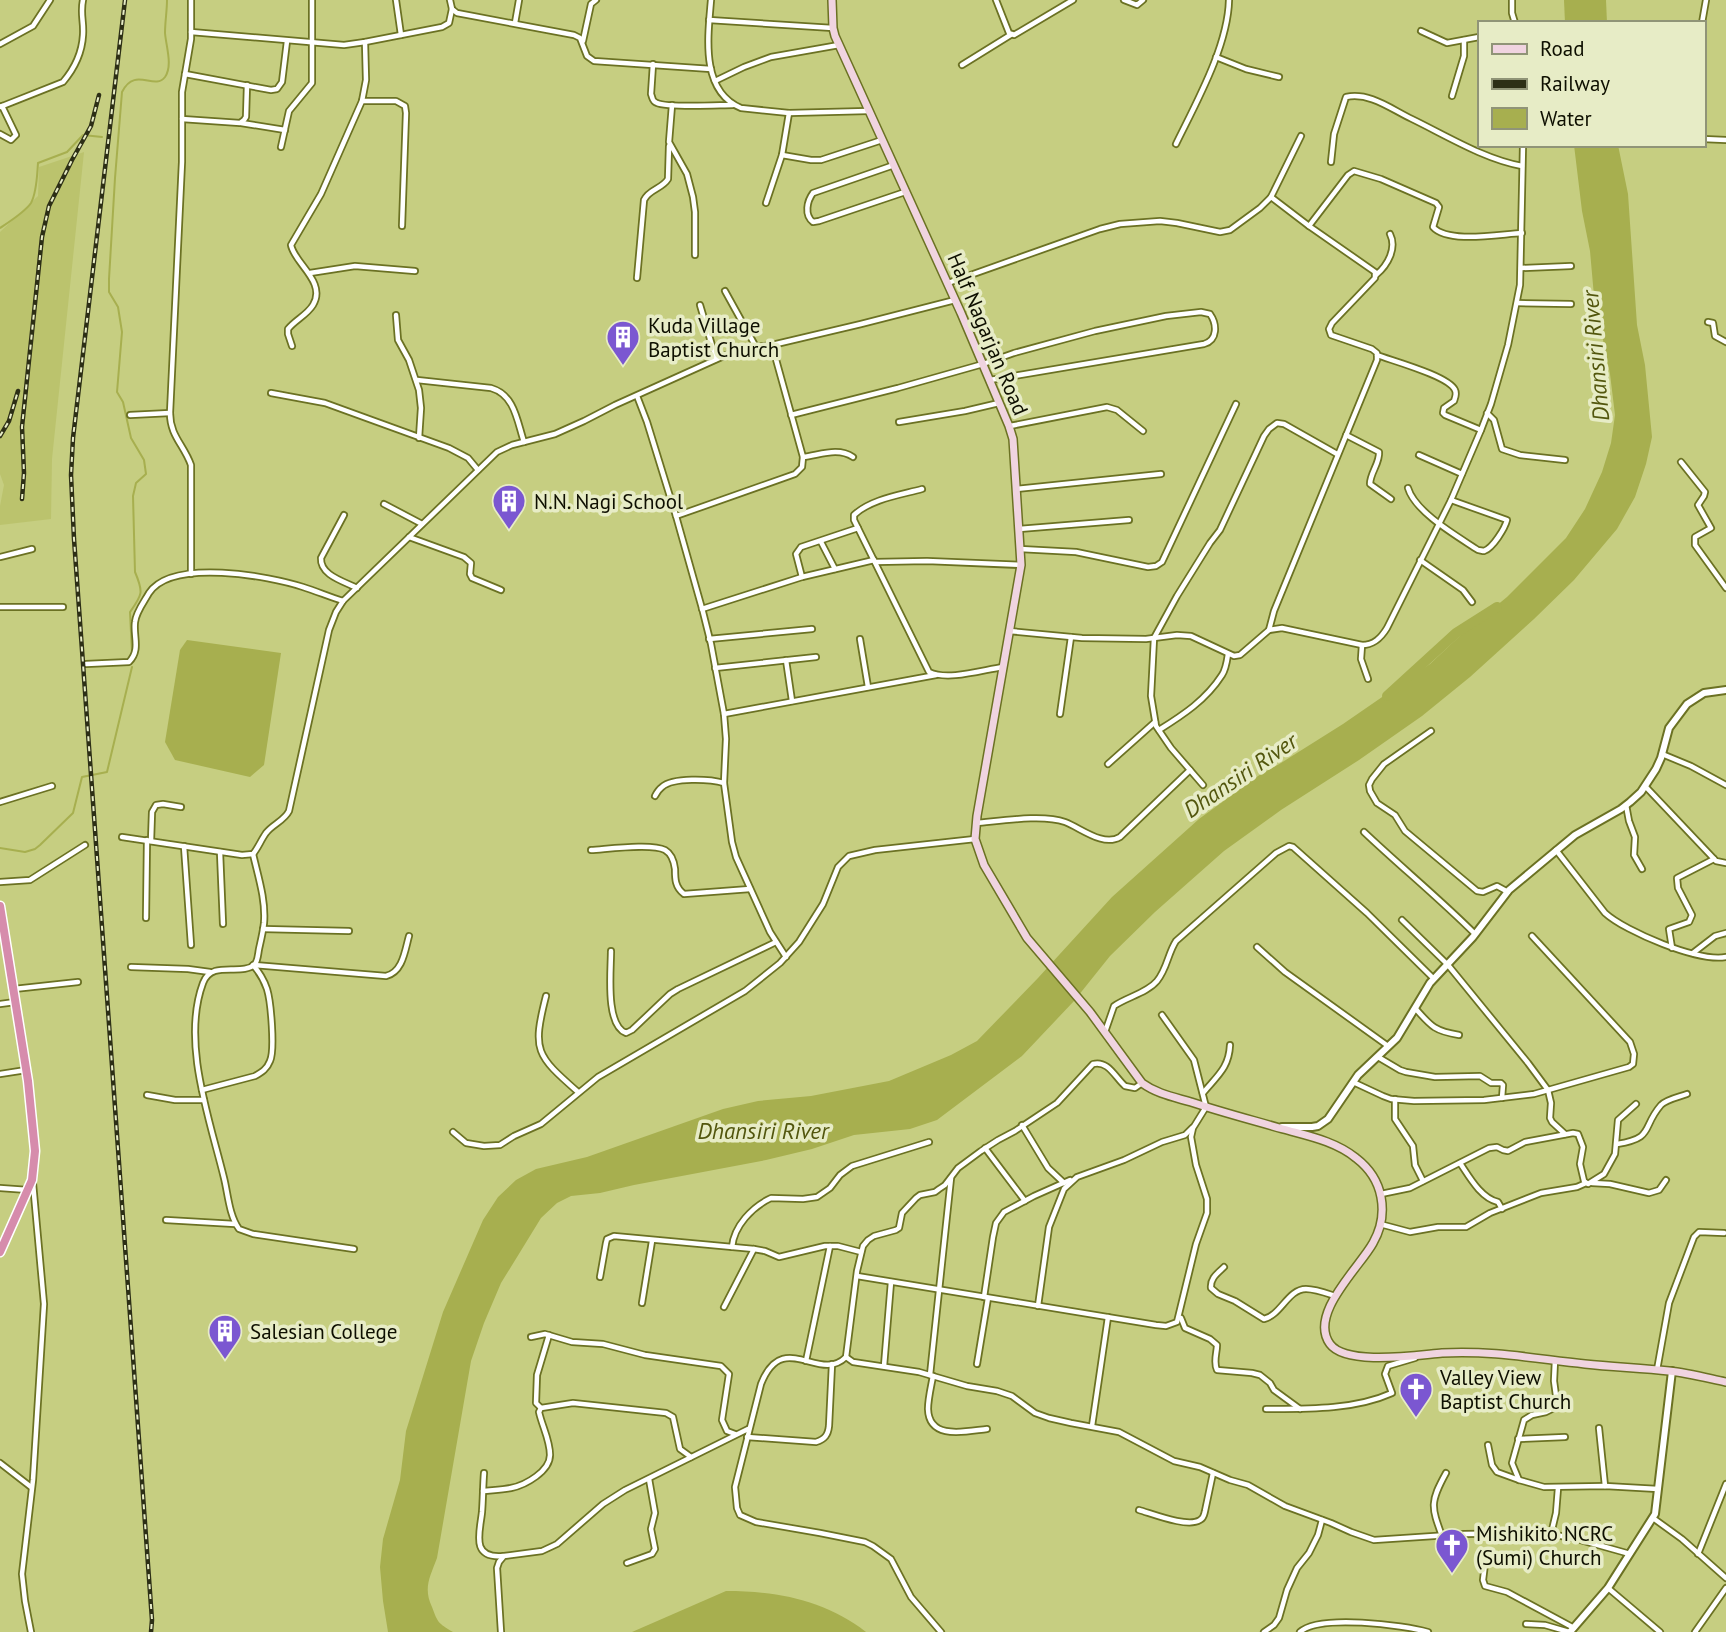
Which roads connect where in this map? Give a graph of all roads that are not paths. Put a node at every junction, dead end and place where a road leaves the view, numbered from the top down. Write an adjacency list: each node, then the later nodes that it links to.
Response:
1 (50, 0): 34 (street)
2 (83, 0): 48 (street)
3 (191, 0): 25 (street)
4 (312, 0): 33 (street)
5 (396, 0): 27 (street)
6 (450, 0): 18 (street)
7 (519, 0): 22 (street)
8 (596, 0): 32 (street)
9 (711, 0): 19 (street)
10 (832, 0): 23 (main road, Half Nagarjan Road)
11 (996, 0): 26 (street)
12 (1073, 0): 26 (street)
13 (1124, 0): 14 (street)
14 (1143, 0)
15 (1229, 0): 36 (street)
16 (1512, 0): 20 (street)
17 (1706, 0): 21 (street)
18 (452, 9): 22 (street); 27 (street)
19 (709, 20): 23 (street); 39 (street)
20 (1514, 21)
21 (1702, 21)
22 (515, 23): 32 (street)
23 (833, 28): 35 (main road, Half Nagarjan Road)
24 (1421, 30): 29 (street)
25 (191, 32): 30 (street); 40 (street)
26 (1012, 34): 38 (street)
27 (401, 35): 31 (street)
28 (1478, 37): 29 (street)
29 (1464, 40): 44 (street)
30 (287, 41): 33 (street); 43 (street)
31 (365, 42): 33 (street); 45 (street)
32 (583, 42): 37 (street)
33 (312, 43): 53 (street)
34 (0, 44)
35 (839, 45): 42 (street); 49 (main road, Half Nagarjan Road)
36 (1216, 57): 41 (street); 60 (street)
37 (653, 64): 39 (street); 46 (street)
38 (962, 65)
39 (711, 69): 42 (street)
40 (185, 74): 43 (street); 51 (street)
41 (1279, 77)
42 (715, 81): 47 (street)
43 (247, 85): 52 (street)
44 (1452, 96)
45 (362, 101): 70 (street); 78 (street)
46 (672, 105): 47 (street); 59 (street)
47 (734, 105): 50 (street)
48 (1, 106): 54 (street)
49 (868, 111): 50 (street); 57 (main road, Half Nagarjan Road)
50 (789, 113): 63 (street)
51 (182, 119): 52 (street); 102 (street)
52 (240, 123): 53 (street)
53 (285, 130): 61 (street)
54 (0, 134)
55 (1301, 136): 68 (street)
56 (1705, 139): 58 (street)
57 (882, 140): 63 (street); 65 (main road, Half Nagarjan Road)
58 (1726, 141)
59 (669, 142): 74 (street); 80 (street)
60 (1176, 144)
61 (281, 147)
62 (1523, 147): 66 (street)
63 (782, 155): 69 (street)
64 (1331, 162): 66 (street)
65 (894, 165): 67 (main road, Half Nagarjan Road); 67 (street)
66 (1522, 166): 72 (street)
67 (906, 192): 81 (main road, Half Nagarjan Road)
68 (1271, 197): 71 (street); 81 (street)
69 (766, 203)
70 (402, 226)
71 (1308, 226): 72 (street); 79 (street)
72 (1522, 233): 76 (street)
73 (1390, 234): 79 (street)
74 (695, 256)
75 (1571, 266): 76 (street)
76 (1521, 268): 84 (street)
77 (415, 271): 78 (street)
78 (310, 273): 91 (street)
79 (1376, 275): 93 (street)
80 (637, 278)
81 (947, 283): 83 (main road, Half Nagarjan Road)
82 (725, 291): 92 (street)
83 (955, 300): 90 (street); 95 (main road, Half Nagarjan Road)
84 (1517, 303): 86 (street); 103 (street)
85 (700, 304): 94 (street)
86 (1571, 304)
87 (396, 315): 96 (street)
88 (1708, 321): 89 (street)
89 (1726, 342)
90 (772, 345): 92 (street); 105 (street)
91 (292, 346)
92 (756, 347): 94 (street)
93 (1377, 355): 108 (street); 110 (street)
94 (716, 359): 99 (street)
95 (983, 364): 97 (main road, Half Nagarjan Road); 97 (street); 105 (street)
96 (417, 380): 111 (street); 112 (street)
97 (989, 380): 100 (main road, Half Nagarjan Road)
98 (271, 393): 111 (street)
99 (637, 396): 112 (street); 129 (street)
100 (999, 403): 106 (street); 107 (main road, Half Nagarjan Road)
101 (1236, 404): 138 (street)
102 (170, 413): 104 (street); 144 (street)
103 (1487, 413): 108 (street); 117 (street)
104 (130, 415)
105 (791, 415): 115 (street)
106 (899, 422)
107 (1009, 426): 109 (street); 124 (main road, Half Nagarjan Road)
108 (1481, 430): 121 (street)
109 (1143, 431)
110 (1346, 435): 113 (street); 125 (street)
111 (419, 439): 119 (street)
112 (524, 442): 119 (street)
113 (1337, 454): 155 (street); 158 (street)
114 (1419, 456): 121 (street)
115 (803, 457): 116 (street); 129 (street)
116 (853, 457)
117 (1565, 460)
118 (1681, 463): 147 (street)
119 (478, 470): 131 (street)
120 (1161, 474): 124 (street)
121 (1462, 474): 126 (street)
122 (1408, 488): 132 (street)
123 (922, 489): 133 (street)
124 (1016, 489): 134 (main road, Half Nagarjan Road)
125 (1391, 499)
126 (1451, 500): 132 (street); 132 (street)
127 (384, 504): 131 (street)
128 (344, 515): 146 (street)
129 (676, 516): 153 (street)
130 (1129, 520): 134 (street)
131 (422, 524): 135 (street)
132 (1438, 524): 140 (street)
133 (858, 528): 136 (street); 141 (street)
134 (1019, 529): 138 (main road, Half Nagarjan Road)
135 (409, 537): 146 (street); 148 (street)
136 (820, 542): 143 (street); 145 (street)
137 (32, 549): 139 (street)
138 (1020, 549): 142 (main road, Half Nagarjan Road)
139 (0, 557)
140 (1420, 560): 150 (street); 161 (street)
141 (875, 561): 142 (street); 143 (street); 168 (street)
142 (1021, 565): 156 (main road, Half Nagarjan Road)
143 (835, 569): 145 (street)
144 (191, 574): 149 (street); 165 (street)
145 (802, 577): 153 (street)
146 (357, 588): 149 (street)
147 (1726, 588)
148 (502, 590)
149 (343, 601): 200 (street)
150 (1472, 602)
151 (0, 607): 152 (street)
152 (63, 607)
153 (702, 609): 159 (street)
154 (812, 629): 159 (street)
155 (1269, 630): 161 (street); 162 (street)
156 (1009, 631): 157 (street); 167 (main road, Half Nagarjan Road)
157 (1071, 638): 158 (street); 174 (street)
158 (1154, 638): 162 (street); 175 (street)
159 (709, 639): 166 (street)
160 (860, 639): 170 (street)
161 (1362, 645): 169 (street)
162 (1228, 654): 176 (street)
163 (816, 657): 164 (street)
164 (786, 660): 166 (street); 172 (street)
165 (86, 664)
166 (715, 667): 173 (street)
167 (1003, 667): 168 (street); 190 (main road, Half Nagarjan Road)
168 (936, 675): 170 (street)
169 (1368, 679)
170 (868, 687): 172 (street)
171 (1726, 690): 178 (street)
172 (792, 701): 173 (street)
173 (723, 714): 181 (street)
174 (1060, 714)
175 (1155, 722): 176 (street); 179 (street)
176 (1159, 730): 180 (street)
177 (1431, 731): 206 (street)
178 (1662, 754): 183 (street); 185 (street)
179 (1108, 764)
180 (1190, 770): 182 (street); 190 (street)
181 (724, 783): 186 (street); 205 (street)
182 (1203, 785)
183 (1726, 785)
184 (51, 786): 187 (street)
185 (1645, 786): 188 (street); 201 (street)
186 (655, 796)
187 (0, 802)
188 (1626, 805): 198 (street); 203 (street)
189 (181, 807): 194 (street)
190 (976, 823): 193 (main road, Half Nagarjan Road)
191 (1364, 832): 214 (street)
192 (122, 837): 194 (street)
193 (975, 839): 223 (street); 239 (main road, Half Nagarjan Road)
194 (149, 841): 196 (street); 208 (street)
195 (85, 845): 204 (street)
196 (184, 846): 199 (street); 218 (street)
197 (591, 850): 205 (street)
198 (1556, 850): 206 (street); 220 (street)
199 (220, 852): 200 (street); 210 (street)
200 (253, 854): 211 (street)
201 (1714, 859): 202 (street); 220 (street)
202 (1726, 863)
203 (1642, 869)
204 (0, 882)
205 (750, 889): 217 (street)
206 (1508, 892): 214 (street)
207 (0, 905): 228 (highway)
208 (146, 918)
209 (1402, 920): 226 (street)
210 (223, 924)
211 (263, 929): 212 (street); 225 (street)
212 (349, 931)
213 (1726, 933): 222 (street)
214 (1475, 934): 226 (street)
215 (409, 936): 225 (street)
216 (1532, 936): 249 (street)
217 (776, 942): 221 (street); 223 (street)
218 (191, 945)
219 (1257, 947): 242 (street)
220 (1672, 948): 222 (street)
221 (611, 951)
222 (1692, 953): 224 (street)
223 (786, 957): 250 (street)
224 (1726, 957)
225 (253, 965): 230 (street); 248 (street)
226 (1448, 965): 231 (street); 249 (street)
227 (131, 967): 230 (street)
228 (10, 970): 229 (street); 233 (highway)
229 (0, 972)
230 (211, 972): 248 (street)
231 (1434, 979): 237 (street); 239 (street)
232 (78, 982): 233 (street)
233 (13, 989): 235 (highway)
234 (546, 996): 250 (street)
235 (15, 1002): 236 (street); 244 (highway)
236 (0, 1004)
237 (1415, 1008): 240 (street); 242 (street)
238 (1162, 1015): 251 (street)
239 (1105, 1032): 247 (main road, Half Nagarjan Road)
240 (1459, 1035)
241 (1230, 1045): 251 (street)
242 (1388, 1047): 243 (street)
243 (1377, 1056): 246 (street); 254 (street)
244 (26, 1070): 245 (street); 270 (highway)
245 (0, 1074)
246 (1353, 1082): 255 (street); 261 (street)
247 (1142, 1083): 258 (main road); 259 (street)
248 (202, 1090): 256 (street)
249 (1548, 1090): 254 (street); 263 (street)
250 (578, 1092): 262 (street)
251 (1203, 1094): 258 (street)
252 (1687, 1094): 265 (street)
253 (147, 1095): 256 (street)
254 (1502, 1098): 255 (street)
255 (1395, 1099): 272 (street)
256 (204, 1100): 281 (street)
257 (1636, 1104): 265 (street)
258 (1206, 1107): 260 (street); 261 (main road)
259 (1023, 1125): 266 (street); 273 (street)
260 (1193, 1128): 269 (street); 302 (street)
261 (1277, 1128): 277 (main road)
262 (453, 1132)
263 (1565, 1135): 267 (street); 274 (street)
264 (929, 1142): 287 (street)
265 (1617, 1144): 274 (street)
266 (985, 1149): 268 (street); 278 (street)
267 (1460, 1163): 272 (street); 279 (street)
268 (951, 1177): 291 (street); 296 (street)
269 (1077, 1177): 273 (street); 300 (street)
270 (33, 1180): 276 (highway); 338 (street)
271 (1666, 1180): 274 (street)
272 (1423, 1181): 277 (street)
273 (1063, 1183): 278 (street)
274 (1588, 1183): 279 (street)
275 (0, 1188): 276 (street)
276 (28, 1190): 290 (highway)
277 (1381, 1194): 282 (main road)
278 (1025, 1201): 298 (street)
279 (1502, 1209): 282 (street)
280 (166, 1220): 281 (street)
281 (235, 1224): 288 (street)
282 (1380, 1224): 297 (main road)
283 (1726, 1227): 284 (street)
284 (1725, 1233): 313 (street)
285 (652, 1241): 287 (street); 294 (street); 299 (street)
286 (830, 1245): 289 (street); 291 (street); 309 (street)
287 (732, 1247): 289 (street)
288 (354, 1249)
289 (754, 1249): 301 (street)
290 (0, 1252)
291 (861, 1252): 293 (street)
292 (1224, 1267): 297 (street)
293 (857, 1276): 295 (street); 307 (street)
294 (600, 1277)
295 (891, 1282): 296 (street); 312 (street)
296 (939, 1290): 298 (street); 315 (street)
297 (1335, 1296): 306 (main road)
298 (986, 1298): 300 (street); 311 (street)
299 (642, 1303)
300 (1038, 1306): 303 (street)
301 (723, 1307)
302 (1180, 1313): 303 (street); 319 (street)
303 (1108, 1317): 320 (street)
304 (550, 1335): 305 (street); 317 (street); 324 (street)
305 (531, 1337)
306 (1426, 1354): 308 (main road); 319 (street)
307 (846, 1357): 310 (street); 312 (street)
308 (1555, 1359): 313 (main road); 327 (street)
309 (806, 1361): 310 (street); 322 (street)
310 (832, 1364): 325 (street)
311 (977, 1364)
312 (884, 1366): 315 (street)
313 (1657, 1370): 314 (main road)
314 (1672, 1371): 316 (main road); 340 (street)
315 (932, 1376): 320 (street); 323 (street)
316 (1726, 1382)
317 (541, 1408): 329 (street); 341 (street)
318 (1266, 1409): 319 (street)
319 (1301, 1409)
320 (1092, 1426): 332 (street)
321 (1599, 1428): 337 (street)
322 (749, 1429): 324 (street); 325 (street)
323 (987, 1429)
324 (736, 1434): 329 (street)
325 (747, 1437): 359 (street)
326 (1565, 1437): 327 (street)
327 (1518, 1439): 335 (street)
328 (1488, 1445): 335 (street)
329 (692, 1457): 334 (street)
330 (0, 1464): 338 (street)
331 (484, 1473): 341 (street)
332 (1213, 1473): 342 (street); 344 (street)
333 (1446, 1474): 346 (street)
334 (649, 1479): 349 (street); 350 (street)
335 (1519, 1480): 339 (street)
336 (1726, 1484): 348 (street)
337 (1605, 1486): 339 (street); 340 (street)
338 (32, 1488): 357 (street)
339 (1558, 1488): 345 (street)
340 (1658, 1489): 343 (street)
341 (484, 1491): 349 (street)
342 (1139, 1510)
343 (1653, 1518): 347 (street); 348 (street)
344 (1322, 1520): 346 (street); 360 (street)
345 (1550, 1534): 346 (street); 347 (street)
346 (1442, 1536)
347 (1630, 1554): 353 (street)
348 (1698, 1554): 352 (street)
349 (504, 1556): 358 (street)
350 (626, 1563)
351 (1485, 1564): 356 (street)
352 (1726, 1578)
353 (1608, 1588): 356 (street); 363 (street)
354 (1726, 1588): 364 (street)
355 (1526, 1624): 356 (street)
356 (1571, 1631)
357 (31, 1632)
358 (501, 1632)
359 (941, 1632)
360 (1264, 1632)
361 (1300, 1632): 362 (street)
362 (1428, 1632)
363 (1660, 1632)
364 (1695, 1632)

